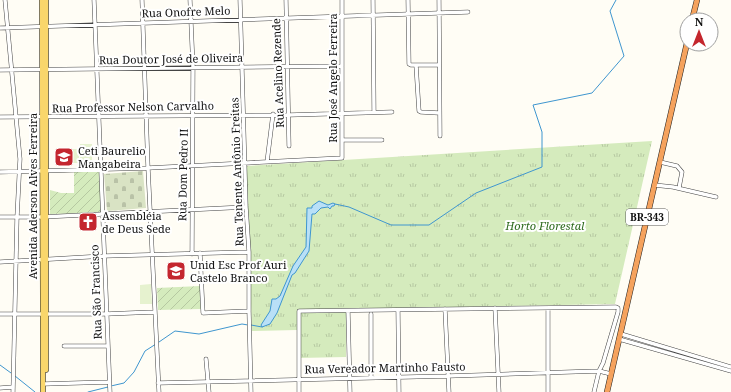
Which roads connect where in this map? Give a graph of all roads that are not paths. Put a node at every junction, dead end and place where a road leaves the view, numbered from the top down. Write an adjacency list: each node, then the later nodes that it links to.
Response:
1 (5, 0): 27 (street)
2 (42, 0): 25 (main road, Avenida Aderson Alves Ferreira)
3 (46, 0): 25 (main road, Avenida Aderson Alves Ferreira)
4 (94, 0): 24 (street, Rua São Francisco)
5 (142, 0): 23 (street)
6 (190, 0): 22 (street, Rua Dom Pedro II)
7 (240, 0): 21 (street, Rua Tenente Antônio Freitas)
8 (286, 0): 20 (street, Rua Acelino Rezende)
9 (342, 0): 19 (street, Rua José Angelo Ferreira)
10 (373, 0): 18 (street)
11 (408, 0): 17 (street)
12 (439, 0): 16 (street)
13 (697, 0): 15 (highway)
14 (468, 12): 16 (street, Rua Onofre Melo)
15 (694, 12)
16 (439, 13): 17 (street, Rua Onofre Melo); 30 (street)
17 (408, 14): 18 (street, Rua Onofre Melo); 29 (street)
18 (374, 15): 19 (street, Rua Onofre Melo); 40 (street)
19 (342, 16): 20 (street, Rua Onofre Melo); 31 (street, Rua José Angelo Ferreira)
20 (286, 18): 21 (street, Rua Onofre Melo); 34 (street, Rua Acelino Rezende)
21 (240, 19): 22 (street, Rua Onofre Melo); 33 (street, Rua Tenente Antônio Freitas)
22 (191, 21): 23 (street, Rua Onofre Melo); 32 (street, Rua Dom Pedro II)
23 (143, 22): 24 (street, Rua Onofre Melo); 35 (street)
24 (95, 24): 25 (street, Rua Onofre Melo); 38 (street, Rua São Francisco)
25 (44, 26): 27 (street, Rua Onofre Melo); 37 (main road, Avenida Aderson Alves Ferreira)
26 (0, 28): 27 (street, Rua Onofre Melo)
27 (8, 28): 36 (street)
28 (685, 52): 58 (highway, BR-343)
29 (416, 65): 30 (street); 42 (street)
30 (439, 65): 42 (street)
31 (342, 66): 34 (street, Rua Doutor José de Oliveira); 44 (street, Rua José Angelo Ferreira)
32 (193, 67): 33 (street, Rua Doutor José de Oliveira); 35 (street, Rua Doutor José de Oliveira); 46 (street, Rua Dom Pedro II)
33 (242, 67): 34 (street, Rua Doutor José de Oliveira); 47 (street, Rua Tenente Antônio Freitas)
34 (286, 67): 48 (street, Rua Acelino Rezende)
35 (145, 68): 38 (street, Rua Doutor José de Oliveira); 45 (street)
36 (12, 69): 37 (street, Rua Doutor José de Oliveira); 39 (street, Rua Doutor José de Oliveira); 51 (street)
37 (44, 69): 38 (street, Rua Doutor José de Oliveira); 52 (main road, Avenida Aderson Alves Ferreira)
38 (96, 69): 49 (street, Rua São Francisco)
39 (0, 70)
40 (374, 112): 41 (street, Rua Professor Nelson Carvalho); 44 (street, Rua Professor Nelson Carvalho)
41 (392, 112)
42 (439, 113): 53 (street)
43 (273, 114): 47 (street, Rua Professor Nelson Carvalho); 48 (street, Rua Professor Nelson Carvalho); 57 (street)
44 (343, 114): 48 (street, Rua Professor Nelson Carvalho); 54 (street, Rua José Angelo Ferreira)
45 (146, 115): 46 (street, Rua Professor Nelson Carvalho); 49 (street, Rua Professor Nelson Carvalho); 61 (street)
46 (193, 115): 47 (street, Rua Professor Nelson Carvalho); 60 (street, Rua Dom Pedro II)
47 (244, 115): 59 (street, Rua Tenente Antônio Freitas)
48 (289, 115): 56 (street, Rua Acelino Rezende)
49 (99, 116): 52 (street, Rua Professor Nelson Carvalho); 62 (street, Rua São Francisco)
50 (0, 117): 51 (street, Rua Professor Nelson Carvalho)
51 (16, 117): 52 (street, Rua Professor Nelson Carvalho); 63 (street)
52 (44, 117): 64 (main road, Avenida Aderson Alves Ferreira)
53 (440, 136)
54 (343, 140): 55 (street); 57 (street, Rua José Angelo Ferreira)
55 (382, 140)
56 (289, 146)
57 (267, 162): 59 (street)
58 (660, 162): 66 (highway, BR-343); 67 (street)
59 (245, 163): 60 (street); 69 (street, Rua Tenente Antônio Freitas)
60 (192, 166): 61 (street); 70 (street, Rua Dom Pedro II)
61 (148, 168): 62 (street); 71 (street)
62 (100, 169): 64 (street); 72 (street, Rua São Francisco)
63 (19, 171): 64 (street); 65 (street); 74 (street)
64 (44, 171): 75 (main road, Avenida Aderson Alves Ferreira)
65 (0, 172)
66 (654, 185): 67 (street); 96 (highway, BR-343)
67 (679, 188): 68 (street)
68 (716, 197)
69 (246, 207): 70 (street); 76 (street, Rua Tenente Antônio Freitas)
70 (192, 210): 71 (street); 78 (street, Rua Dom Pedro II)
71 (150, 212): 72 (street); 79 (street)
72 (102, 214): 75 (street); 80 (street, Rua São Francisco)
73 (0, 217): 74 (street)
74 (17, 217): 75 (street); 82 (street)
75 (44, 217): 81 (main road, Avenida Aderson Alves Ferreira)
76 (249, 252): 77 (street); 88 (street, Rua Tenente Antônio Freitas)
77 (200, 253): 78 (street); 88 (street)
78 (192, 254): 79 (street)
79 (152, 255): 80 (street); 90 (street)
80 (104, 256): 81 (street); 94 (street, Rua São Francisco)
81 (44, 260): 82 (street); 93 (main road, Avenida Aderson Alves Ferreira)
82 (16, 261): 83 (street); 92 (street)
83 (0, 262)
84 (496, 308): 85 (street); 86 (street); 104 (street)
85 (548, 308): 101 (street); 103 (street)
86 (445, 309): 87 (street); 106 (street)
87 (398, 310): 89 (street); 108 (street)
88 (249, 311): 111 (street, Rua Tenente Antônio Freitas)
89 (348, 311): 109 (street); 110 (street)
90 (154, 312): 94 (street); 114 (street)
91 (0, 314): 92 (street)
92 (14, 314): 93 (street); 116 (street)
93 (44, 314): 94 (street); 115 (main road, Avenida Aderson Alves Ferreira)
94 (106, 314): 98 (street, Rua São Francisco)
95 (371, 314): 107 (street)
96 (620, 337): 100 (street); 102 (street); 105 (highway, BR-343)
97 (64, 346): 98 (street)
98 (107, 346): 112 (street, Rua São Francisco)
99 (206, 359): 113 (street)
100 (731, 367)
101 (599, 371): 103 (street, Rua Vereador Martinho Fausto); 105 (street, Rua Vereador Martinho Fausto); 130 (street)
102 (731, 371)
103 (548, 372): 104 (street, Rua Vereador Martinho Fausto); 129 (street)
104 (498, 374): 106 (street, Rua Vereador Martinho Fausto); 128 (street)
105 (611, 374): 131 (highway, BR-343)
106 (448, 376): 108 (street, Rua Vereador Martinho Fausto); 127 (street)
107 (372, 377): 108 (street, Rua Vereador Martinho Fausto); 109 (street, Rua Vereador Martinho Fausto)
108 (399, 377): 126 (street)
109 (350, 378): 110 (street, Rua Vereador Martinho Fausto); 125 (street)
110 (299, 379): 111 (street, Rua Vereador Martinho Fausto); 124 (street)
111 (251, 381): 113 (street, Rua Vereador Martinho Fausto); 123 (street, Rua Tenente Antônio Freitas)
112 (109, 382): 115 (street); 120 (street, Rua São Francisco)
113 (209, 382): 114 (street, Rua Vereador Martinho Fausto); 122 (street)
114 (158, 383): 121 (street)
115 (44, 384): 119 (main road, Avenida Aderson Alves Ferreira)
116 (13, 387): 117 (street); 118 (street)
117 (0, 388)
118 (13, 392)
119 (44, 392)
120 (110, 392)
121 (159, 392)
122 (209, 392)
123 (252, 392)
124 (299, 392)
125 (350, 392)
126 (399, 392)
127 (449, 392)
128 (499, 392)
129 (548, 392)
130 (594, 392)
131 (607, 392)

